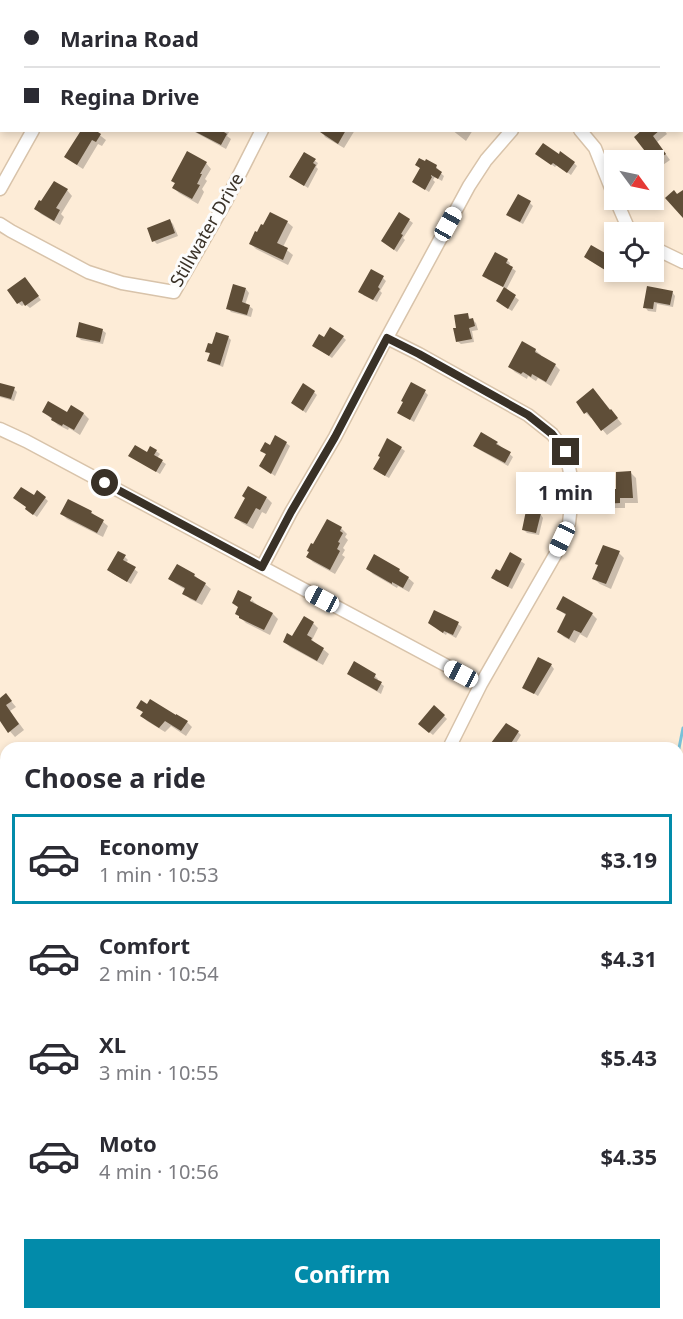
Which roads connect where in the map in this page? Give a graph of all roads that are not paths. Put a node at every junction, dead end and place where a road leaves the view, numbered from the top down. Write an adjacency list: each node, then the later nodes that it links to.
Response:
1 (32, 132): 6 (street)
2 (261, 132): 7 (street, Stillwater Drive)
3 (510, 132): 10 (street)
4 (584, 132): 5 (street)
5 (604, 171)
6 (0, 189)
7 (0, 224)
8 (664, 253): 9 (street)
9 (683, 262)
10 (387, 338): 12 (street); 13 (street)
11 (0, 429): 12 (street)
12 (262, 567): 13 (street)
13 (481, 684): 14 (street)
14 (452, 742)

